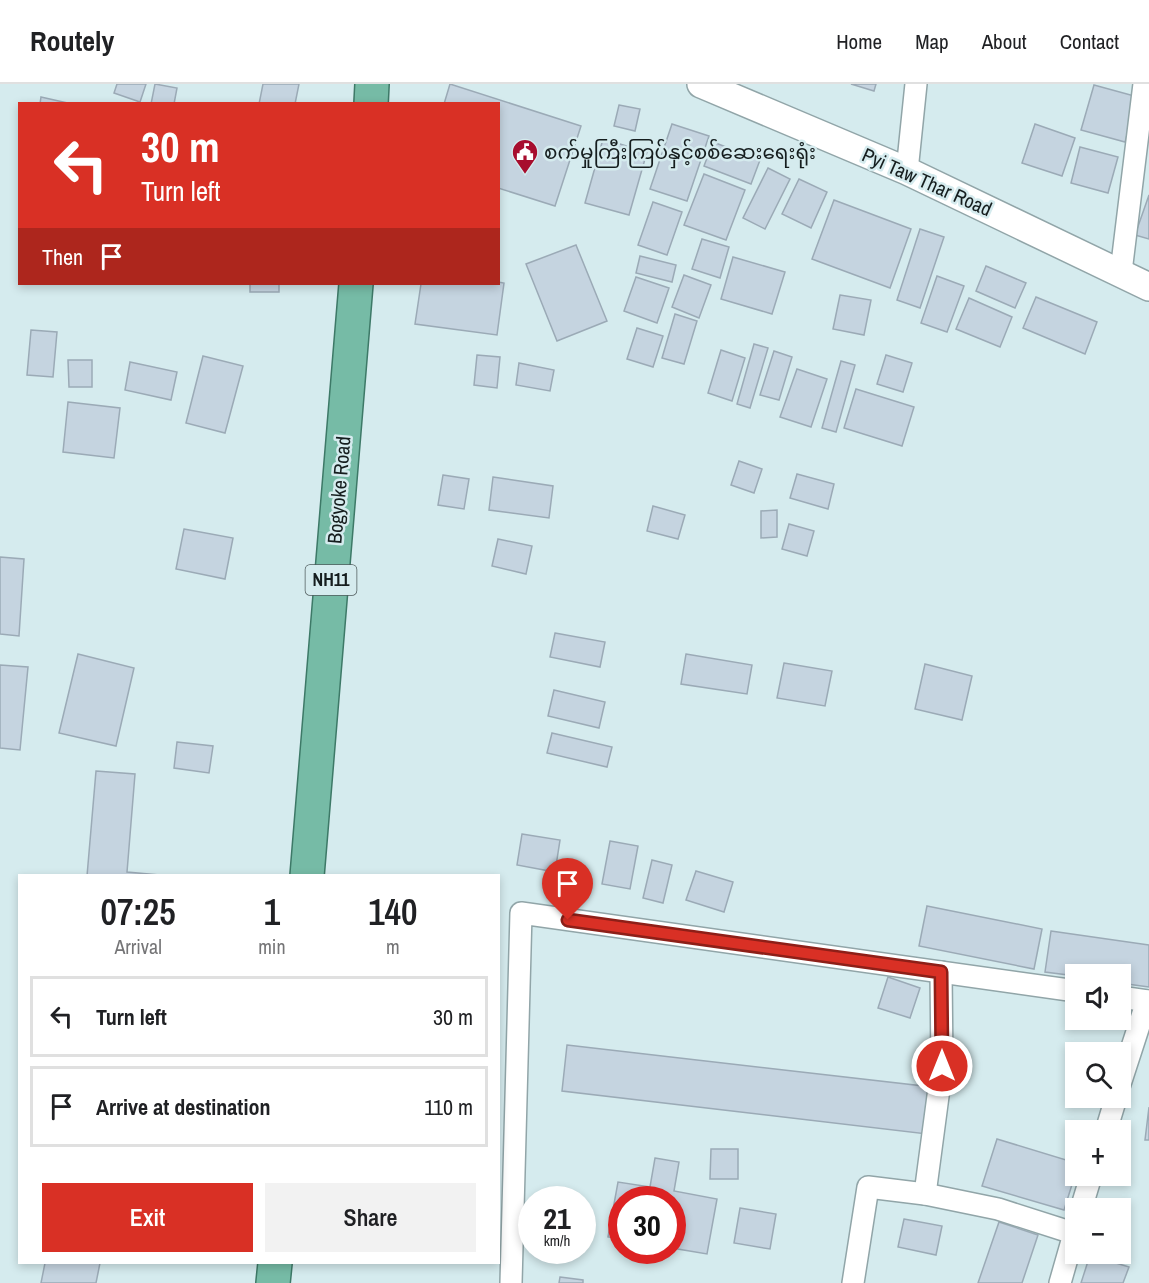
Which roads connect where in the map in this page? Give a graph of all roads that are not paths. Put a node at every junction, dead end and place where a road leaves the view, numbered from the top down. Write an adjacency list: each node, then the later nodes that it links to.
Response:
1 (372, 84): 5 (highway)
2 (701, 84): 6 (street, Pyi Taw Thar Road)
3 (916, 84): 6 (street)
4 (1144, 84): 7 (street)
5 (371, 102)
6 (907, 171): 7 (street, Pyi Taw Thar Road)
7 (1121, 272): 9 (street, Pyi Taw Thar Road)
8 (356, 285): 10 (highway, Bogyoke Road / NH11)
9 (1149, 287)
10 (307, 874)
11 (941, 972): 12 (street); 16 (street); 21 (street)
12 (1065, 989)
13 (1131, 999): 14 (street)
14 (1148, 1001): 15 (street)
15 (1131, 1051)
16 (925, 1194): 17 (street); 22 (street)
17 (1065, 1228)
18 (274, 1264): 20 (highway)
19 (1065, 1264): 23 (street)
20 (273, 1283)
21 (511, 1283)
22 (853, 1283)
23 (1060, 1283)

